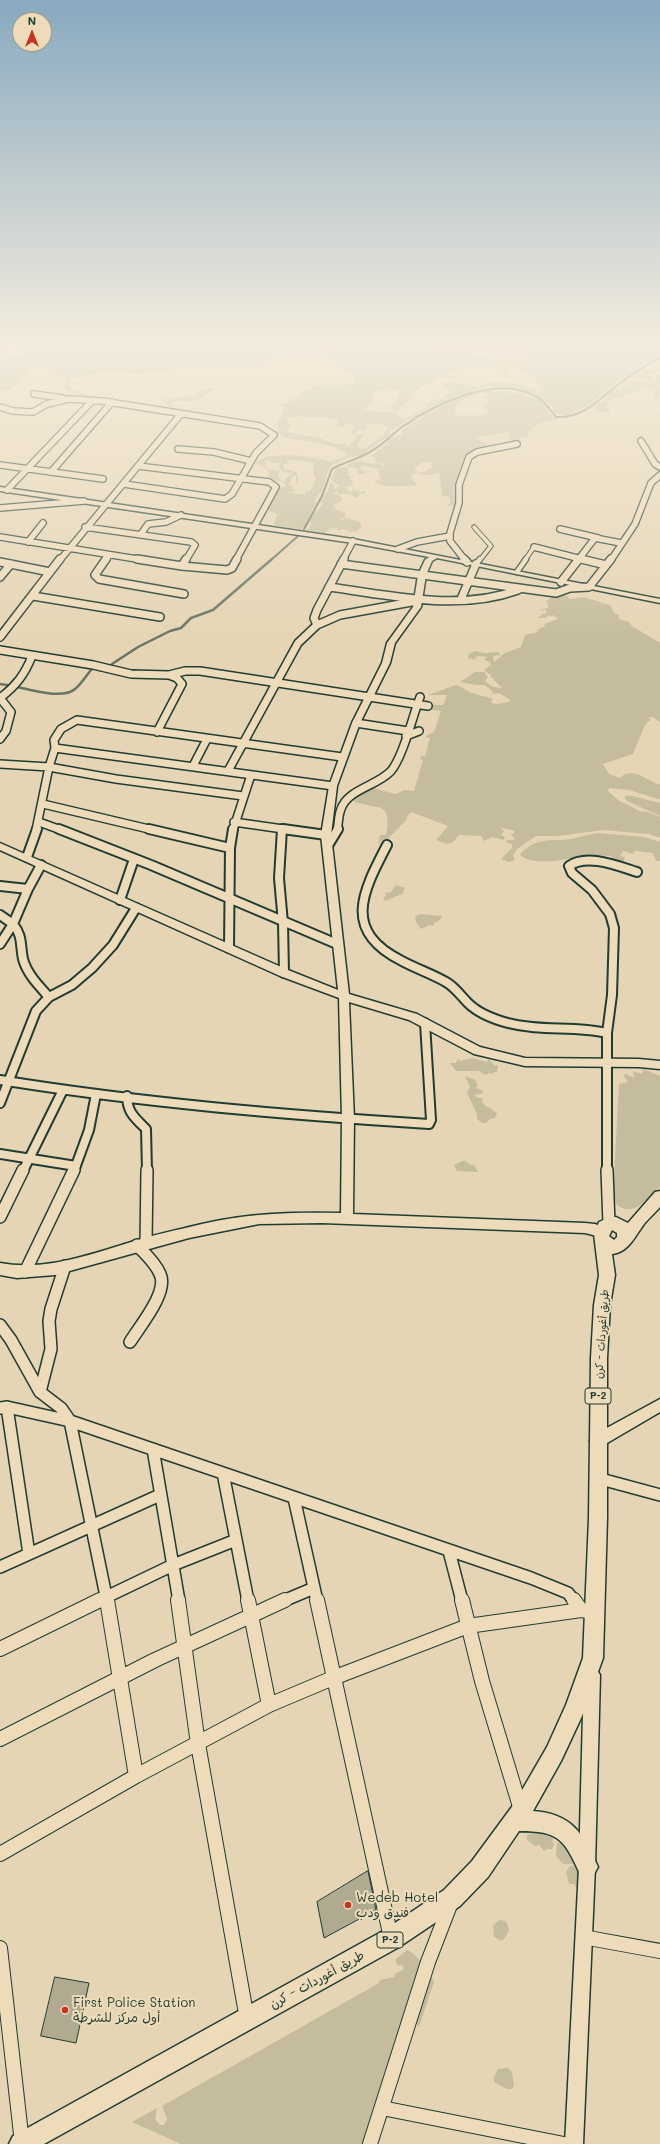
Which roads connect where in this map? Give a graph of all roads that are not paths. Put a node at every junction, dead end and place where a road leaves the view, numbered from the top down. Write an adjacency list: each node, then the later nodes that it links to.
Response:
1 (50, 445): 12 (street)
2 (74, 445): 13 (street)
3 (155, 445): 10 (street)
4 (263, 445): 8 (street)
5 (512, 445): 29 (street)
6 (643, 445): 11 (street)
7 (178, 449): 8 (street)
8 (251, 461): 16 (street)
9 (0, 465): 12 (street)
10 (138, 466): 16 (street); 17 (street)
11 (660, 467)
12 (27, 469): 13 (street); 18 (street)
13 (51, 472): 15 (street)
14 (660, 475): 34 (street)
15 (103, 479)
16 (239, 479): 17 (street); 25 (street)
17 (124, 484): 20 (street)
18 (3, 489): 19 (street)
19 (84, 501): 20 (street); 21 (street)
20 (105, 504): 22 (street); 24 (street)
21 (0, 508)
22 (182, 515): 25 (street); 28 (street)
23 (43, 524): 33 (street)
24 (86, 526): 28 (street); 36 (street)
25 (253, 526): 32 (street); 47 (street)
26 (474, 527): 45 (street)
27 (560, 529): 31 (street)
28 (141, 534): 47 (street)
29 (450, 536): 37 (street); 42 (street)
30 (0, 537): 33 (street)
31 (595, 537): 34 (street); 40 (street)
32 (353, 541): 37 (street); 44 (street)
33 (28, 542): 36 (street)
34 (621, 543): 46 (street)
35 (534, 547): 40 (street); 49 (street)
36 (69, 548): 38 (street); 48 (street)
37 (398, 549): 39 (street)
38 (109, 555): 47 (street); 57 (street)
39 (436, 556): 42 (street); 50 (street)
40 (580, 559): 46 (street); 53 (street)
41 (0, 562): 43 (street)
42 (467, 562): 45 (street)
43 (11, 564): 48 (street); 51 (street)
44 (341, 564): 50 (street); 54 (street)
45 (476, 564): 49 (street); 52 (street)
46 (606, 565): 55 (street)
47 (182, 566)
48 (50, 572): 58 (street)
49 (517, 572): 53 (street)
50 (422, 575): 52 (street); 60 (street)
51 (0, 577)
52 (470, 582): 56 (street); 59 (street)
53 (561, 582): 55 (street)
54 (329, 587): 60 (street); 63 (street)
55 (589, 587): 56 (street); 61 (street)
56 (519, 589): 59 (street)
57 (184, 594)
58 (33, 596): 62 (street); 64 (street)
59 (461, 599): 60 (street)
60 (418, 600): 63 (street); 69 (street)
61 (660, 601)
62 (160, 617)
63 (317, 625): 68 (street)
64 (0, 637)
65 (0, 650): 66 (street)
66 (32, 656): 67 (street); 76 (street)
67 (170, 675): 68 (street); 74 (street)
68 (276, 683): 69 (street); 78 (street)
69 (367, 697): 70 (street); 72 (street)
70 (418, 701): 71 (street); 75 (street)
71 (428, 706)
72 (356, 723): 75 (street); 80 (street)
73 (419, 731): 75 (street)
74 (157, 732): 77 (street); 79 (street)
75 (407, 734): 95 (street)
76 (0, 739)
77 (207, 739): 78 (street); 82 (street)
78 (242, 743): 80 (street); 84 (street)
79 (54, 748): 82 (street); 83 (street)
80 (342, 757): 86 (street)
81 (0, 764): 83 (street)
82 (193, 766): 84 (street)
83 (49, 767): 87 (street); 88 (street)
84 (228, 771): 85 (street)
85 (251, 775): 86 (street); 87 (street)
86 (332, 786): 92 (street)
87 (243, 796): 90 (street)
88 (43, 804): 89 (street); 96 (street)
89 (38, 822): 97 (street); 98 (street)
90 (234, 822): 91 (street); 96 (street)
91 (282, 829): 92 (street); 107 (street)
92 (326, 835): 95 (street)
93 (387, 845): 116 (street)
94 (0, 846): 97 (street)
95 (328, 847): 110 (street)
96 (230, 848): 104 (street)
97 (27, 857): 99 (street)
98 (134, 859): 103 (street); 104 (street)
99 (42, 866): 102 (street); 103 (street)
100 (637, 872): 116 (street)
101 (0, 886): 102 (street)
102 (28, 889): 108 (street)
103 (120, 900): 105 (street)
104 (230, 901): 107 (street); 111 (street)
105 (136, 908): 111 (street); 113 (street)
106 (0, 915): 108 (street)
107 (283, 923): 110 (street); 112 (street)
108 (13, 924): 109 (street); 113 (street)
109 (0, 944)
110 (337, 944): 114 (street)
111 (229, 948): 112 (street)
112 (284, 973): 114 (street)
113 (49, 996): 120 (street)
114 (344, 996): 115 (street); 125 (street)
115 (425, 1023): 117 (street); 125 (street)
116 (607, 1033): 117 (street)
117 (607, 1064): 118 (street); 133 (street)
118 (660, 1065)
119 (0, 1080): 120 (street)
120 (10, 1081): 121 (street); 124 (street)
121 (63, 1090): 122 (street); 127 (street)
122 (96, 1094): 123 (street); 128 (street)
123 (127, 1096): 125 (street); 135 (street)
124 (0, 1103)
125 (348, 1119): 132 (street)
126 (0, 1154): 127 (street)
127 (29, 1159): 128 (street); 130 (street)
128 (76, 1166): 138 (street)
129 (660, 1197): 131 (highway, طريق أغوردات - كرن / P-2)
130 (0, 1217)
131 (640, 1218): 133 (highway); 134 (highway, طريق أغوردات - كرن / P-2)
132 (348, 1219): 133 (street); 135 (street)
133 (606, 1230): 134 (highway); 139 (highway, طريق أغوردات - كرن / P-2)
134 (625, 1241): 139 (highway, طريق أغوردات - كرن / P-2)
135 (142, 1244): 136 (street); 141 (street)
136 (65, 1266): 138 (street); 142 (street)
137 (0, 1269): 138 (street)
138 (25, 1272)
139 (607, 1275): 146 (highway, طريق أغوردات - كرن / P-2)
140 (0, 1325): 142 (street)
141 (130, 1342)
142 (40, 1392): 145 (street)
143 (660, 1405): 146 (street)
144 (3, 1407): 145 (street); 156 (street)
145 (70, 1421): 147 (street); 153 (street)
146 (597, 1441): 149 (highway, طريق أغوردات - كرن / P-2)
147 (153, 1449): 148 (street); 150 (street)
148 (223, 1473): 152 (street); 154 (street)
149 (597, 1478): 151 (street); 161 (highway, طريق أغوردات - كرن / P-2)
150 (160, 1495): 153 (street); 157 (street)
151 (660, 1495)
152 (294, 1498): 155 (street); 159 (street)
153 (92, 1524): 156 (street); 160 (street)
154 (236, 1540): 157 (street); 162 (street)
155 (449, 1551): 161 (street); 163 (street)
156 (29, 1554): 158 (street)
157 (173, 1565): 160 (street); 164 (street)
158 (0, 1567)
159 (314, 1588): 162 (street); 168 (street)
160 (106, 1597): 165 (street); 167 (street)
161 (588, 1612): 163 (street); 166 (highway, طريق أغوردات - كرن / P-2)
162 (251, 1614): 164 (street); 169 (street)
163 (468, 1626): 168 (street); 173 (street)
164 (186, 1646): 167 (street); 171 (street)
165 (0, 1649)
166 (593, 1658): 173 (highway, طريق أغوردات - كرن / P-2); 175 (street)
167 (120, 1678): 170 (street); 172 (street)
168 (333, 1678): 169 (street); 178 (street)
169 (269, 1705): 171 (street)
170 (0, 1739)
171 (198, 1744): 172 (street); 181 (street)
172 (136, 1776): 174 (street)
173 (518, 1816): 175 (highway); 176 (highway, طريق أغوردات - كرن / P-2)
174 (0, 1854)
175 (587, 1867): 177 (street)
176 (452, 1898): 178 (highway, طريق أغوردات - كرن / P-2); 182 (street)
177 (583, 1937): 180 (street); 186 (street)
178 (391, 1939): 181 (highway, طريق أغوردات - كرن / P-2)
179 (0, 1948): 183 (street)
180 (660, 1951)
181 (247, 2019): 183 (highway, طريق أغوردات - كرن / P-2)
182 (382, 2108): 184 (street); 185 (street)
183 (22, 2144)
184 (370, 2144)
185 (564, 2144)
186 (574, 2144)

